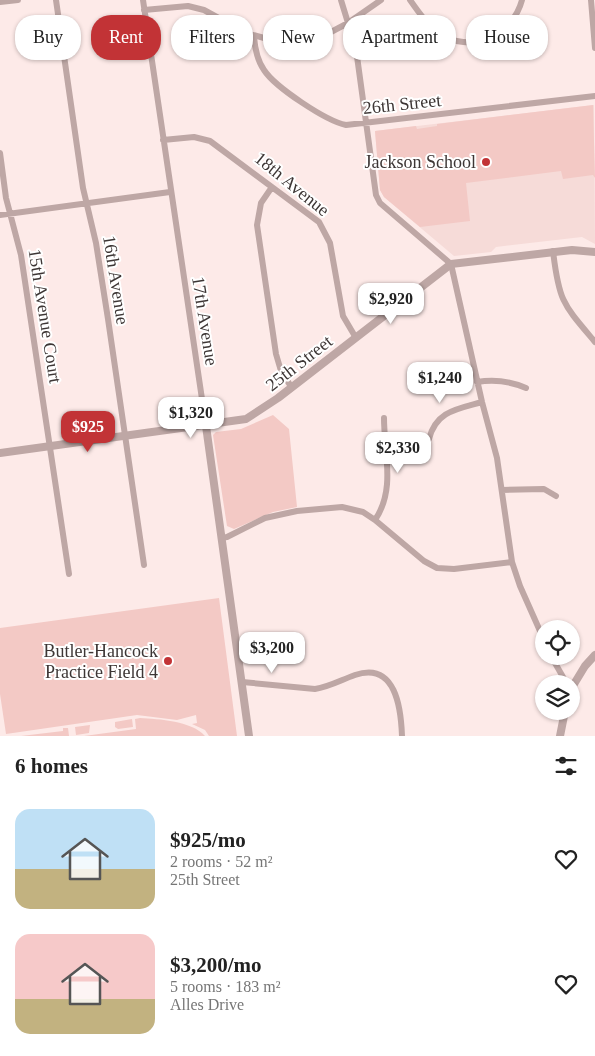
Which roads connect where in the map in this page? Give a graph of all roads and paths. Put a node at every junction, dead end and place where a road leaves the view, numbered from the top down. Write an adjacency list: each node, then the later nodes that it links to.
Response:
1 (18, 0): 9 (street)
2 (56, 0): 23 (street, 16th Avenue)
3 (143, 0): 10 (street, 17th Avenue)
4 (341, 0): 11 (street)
5 (381, 0): 12 (street)
6 (410, 0): 7 (street)
7 (522, 0)
8 (591, 0): 15 (street)
9 (0, 2)
10 (144, 10): 14 (street); 19 (street, 17th Avenue)
11 (346, 15)
12 (359, 15)
13 (343, 26): 14 (street)
14 (254, 37): 18 (street, 26th Street)
15 (595, 48)
16 (357, 60): 18 (street)
17 (595, 96): 18 (street, 26th Street)
18 (366, 123): 28 (street)
19 (163, 140): 21 (street, 18th Avenue); 22 (street, 17th Avenue)
20 (0, 153): 24 (street, 15th Avenue Court)
21 (272, 186): 29 (street, 18th Avenue); 32 (street)
22 (170, 192): 23 (street); 36 (street, 17th Avenue)
23 (86, 203): 24 (street); 37 (street, 16th Avenue)
24 (9, 214): 25 (street); 39 (street, 15th Avenue Court)
25 (0, 215)
26 (553, 252): 27 (street); 28 (street); 30 (street)
27 (595, 252)
28 (451, 264): 29 (street, 25th Street); 31 (street)
29 (356, 338): 32 (street, 25th Street)
30 (595, 342)
31 (477, 382): 33 (street); 34 (street)
32 (292, 388): 36 (street, 25th Street)
33 (526, 388)
34 (482, 402): 38 (street); 41 (street)
35 (384, 418): 43 (street)
36 (206, 426): 37 (street, 25th Street); 44 (street, 17th Avenue)
37 (125, 436): 39 (street, 25th Street); 46 (street, 16th Avenue)
38 (429, 439)
39 (50, 447): 40 (street, 25th Street); 47 (street, 15th Avenue Court)
40 (0, 453)
41 (502, 490): 42 (street); 45 (street)
42 (556, 496)
43 (375, 520): 44 (street); 45 (street)
44 (221, 538): 51 (street, 17th Avenue)
45 (512, 562): 48 (street)
46 (144, 565)
47 (69, 574)
48 (535, 620)
49 (595, 655): 50 (street)
50 (579, 675)
51 (242, 682): 53 (street, 17th Avenue); 54 (street)
52 (563, 720): 55 (street)
53 (249, 736)
54 (402, 736)
55 (560, 736)

